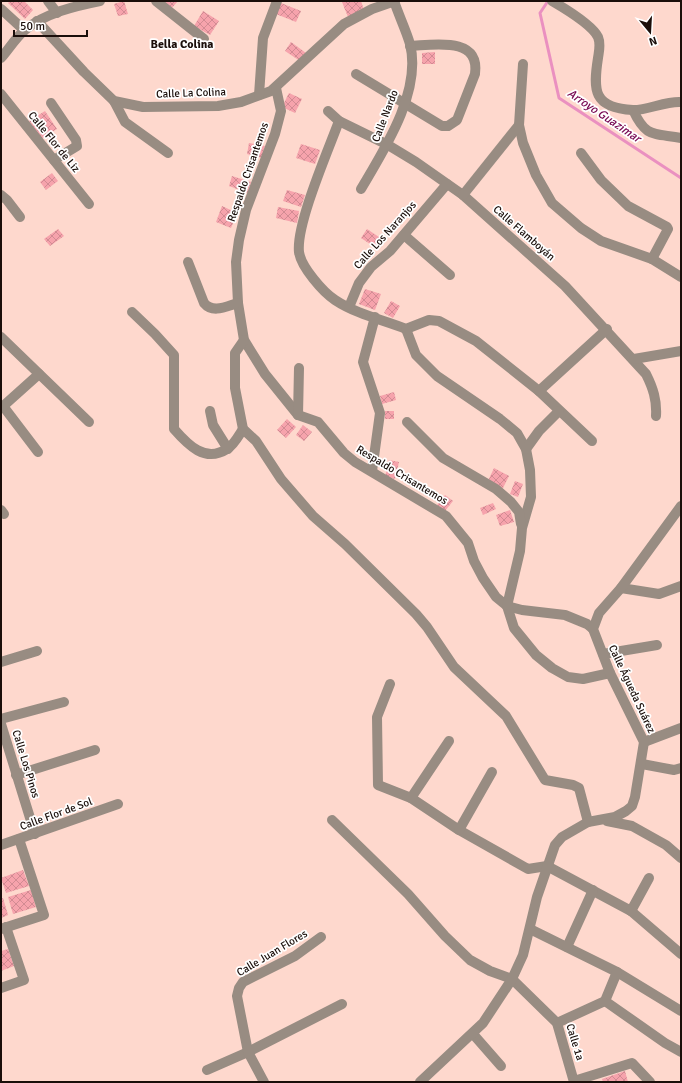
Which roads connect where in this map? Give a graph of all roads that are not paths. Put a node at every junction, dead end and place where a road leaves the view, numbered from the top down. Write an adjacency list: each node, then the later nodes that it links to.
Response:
1 (48, 1): 10 (street)
2 (100, 1): 6 (street)
3 (156, 1): 13 (street)
4 (277, 1): 20 (street)
5 (395, 1): 8 (street, Calle La Colina); 14 (street, Calle Nardo)
6 (89, 2): 10 (street)
7 (555, 3): 25 (street)
8 (371, 5): 18 (street, Calle La Colina)
9 (1, 9): 12 (street)
10 (57, 13): 11 (street)
11 (37, 21): 12 (street); 21 (street)
12 (24, 30): 15 (street)
13 (204, 39)
14 (410, 46): 24 (street, Calle Nardo); 24 (street)
15 (1, 58)
16 (523, 64): 28 (street)
17 (356, 74): 24 (street)
18 (276, 88): 20 (street, Calle La Colina); 45 (street, Respaldo Crisantemos)
19 (1, 94): 33 (street, Calle Flor de Liz)
20 (259, 95): 21 (street, Calle La Colina)
21 (114, 101): 31 (street)
22 (681, 102): 25 (street)
23 (51, 103): 33 (street)
24 (404, 104): 30 (street, Calle Nardo)
25 (633, 110): 29 (street)
26 (328, 111): 27 (street, Calle Flamboyán)
27 (339, 121): 30 (street, Calle Flamboyán); 46 (street)
28 (519, 125): 37 (street); 41 (street)
29 (681, 138)
30 (388, 145): 34 (street, Calle Flamboyán); 35 (street, Calle Nardo)
31 (168, 152)
32 (581, 153): 41 (street)
33 (54, 160): 38 (street, Calle Flor de Liz)
34 (446, 184): 37 (street, Calle Flamboyán); 40 (street, Calle Los Naranjos)
35 (361, 189)
36 (1, 195): 39 (street)
37 (463, 195): 50 (street, Calle Flamboyán)
38 (89, 204)
39 (20, 217)
40 (404, 235): 43 (street); 46 (street, Calle Los Naranjos)
41 (652, 259): 44 (street)
42 (188, 262): 45 (street)
43 (450, 275)
44 (681, 277)
45 (238, 302): 52 (street, Respaldo Crisantemos)
46 (349, 307): 48 (street)
47 (132, 312): 67 (street)
48 (375, 317): 49 (street); 70 (street)
49 (406, 329): 57 (street); 68 (street)
50 (607, 330): 54 (street, Calle Flamboyán); 57 (street)
51 (1, 337): 56 (street)
52 (244, 340): 61 (street, Respaldo Crisantemos); 65 (street)
53 (681, 351): 54 (street)
54 (634, 359): 62 (street, Calle Flamboyán)
55 (299, 368): 61 (street)
56 (39, 374): 58 (street); 63 (street)
57 (539, 391): 59 (street)
58 (2, 407): 69 (street)
59 (559, 410): 66 (street); 68 (street)
60 (210, 411): 67 (street)
61 (298, 415): 70 (street, Respaldo Crisantemos)
62 (656, 416)
63 (89, 422)
64 (407, 422): 72 (street)
65 (243, 429): 67 (street); 98 (street)
66 (592, 441)
67 (228, 449)
68 (526, 449): 72 (street)
69 (38, 452)
70 (372, 471): 75 (street, Respaldo Crisantemos)
71 (681, 506): 74 (street)
72 (522, 528): 75 (street)
73 (681, 586): 74 (street)
74 (621, 588): 76 (street)
75 (507, 606): 76 (street); 81 (street)
76 (593, 629): 79 (street, Calle Águeda Suárez)
77 (657, 645): 79 (street)
78 (37, 651): 80 (street)
79 (603, 654): 81 (street, Calle Águeda Suárez)
80 (1, 662)
81 (610, 673): 88 (street, Calle Águeda Suárez)
82 (390, 684): 94 (street)
83 (64, 702): 84 (street)
84 (1, 719)
85 (1, 724): 93 (street, Calle Los Pinos)
86 (681, 728): 88 (street)
87 (449, 741): 94 (street)
88 (644, 742): 90 (street, Calle Águeda Suárez)
89 (95, 750): 93 (street)
90 (642, 764): 91 (street); 97 (street, Calle Águeda Suárez)
91 (681, 768)
92 (492, 772): 99 (street)
93 (16, 775): 100 (street, Calle Los Pinos)
94 (411, 798): 99 (street)
95 (118, 804): 100 (street, Calle Flor de Sol)
96 (332, 820): 114 (street)
97 (601, 820): 98 (street, Calle Águeda Suárez); 103 (street)
98 (588, 822): 104 (street, Calle Águeda Suárez)
99 (459, 830): 104 (street)
100 (35, 834): 101 (street, Calle Flor de Sol)
101 (19, 839): 102 (street, Calle Flor de Sol); 108 (street)
102 (1, 846)
103 (681, 858)
104 (547, 866): 106 (street); 109 (street, Calle Águeda Suárez)
105 (649, 878): 107 (street)
106 (593, 890): 107 (street); 111 (street)
107 (631, 911): 112 (street)
108 (4, 928): 115 (street)
109 (530, 929): 111 (street); 114 (street, Calle Águeda Suárez)
110 (320, 937): 121 (street, Calle Juan Flores)
111 (567, 947): 113 (street)
112 (681, 954)
113 (617, 972): 116 (street); 118 (street)
114 (512, 979): 119 (street, Calle 1a); 120 (street, Calle Águeda Suárez)
115 (1, 988)
116 (605, 1001): 119 (street); 122 (street)
117 (342, 1004): 121 (street)
118 (681, 1011)
119 (557, 1023): 127 (street, Calle 1a)
120 (473, 1034): 123 (street); 126 (street, Calle Águeda Suárez)
121 (248, 1052): 124 (street); 125 (street, Calle Juan Flores)
122 (681, 1052)
123 (501, 1066)
124 (207, 1070)
125 (264, 1082)
126 (420, 1082)
127 (574, 1082): 128 (street)
128 (650, 1082)

